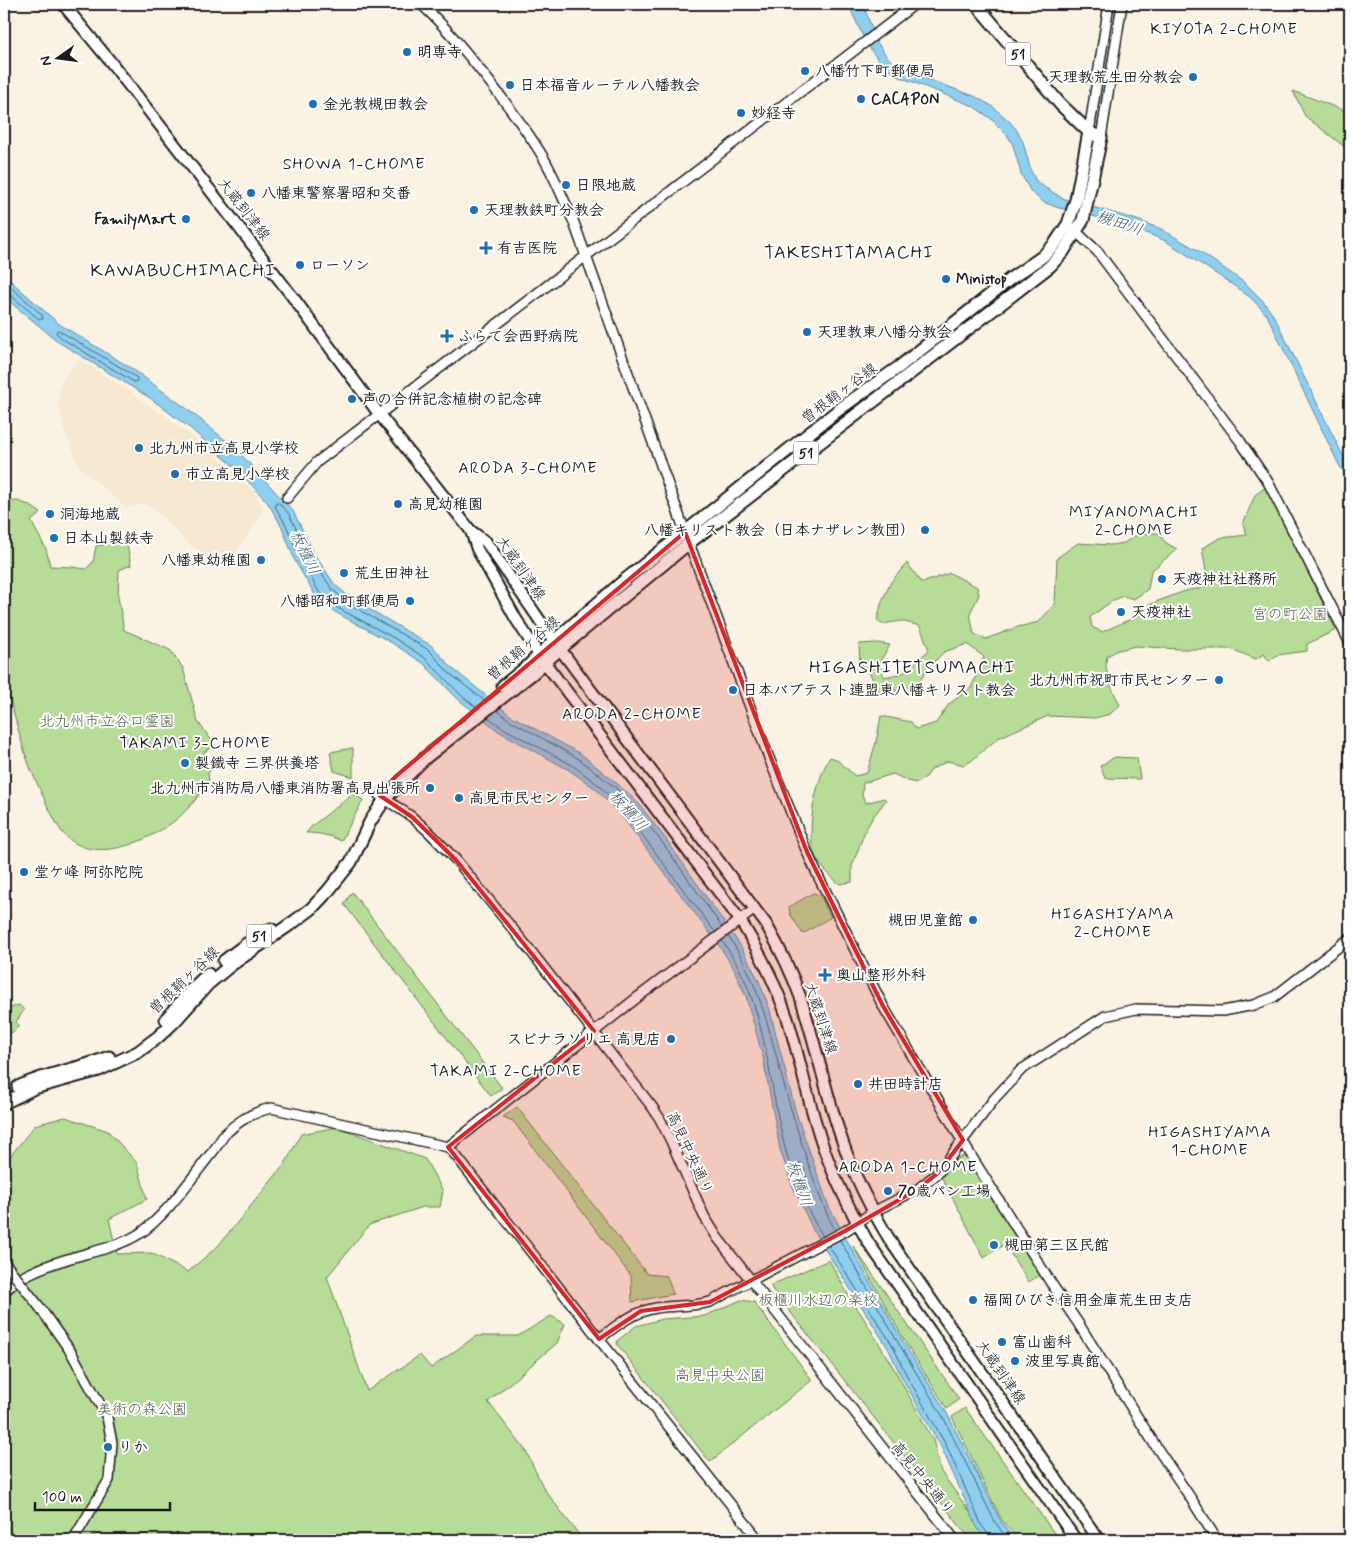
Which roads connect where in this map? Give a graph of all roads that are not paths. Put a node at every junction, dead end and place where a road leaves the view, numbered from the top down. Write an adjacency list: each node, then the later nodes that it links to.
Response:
1 (63, 4): 12 (main road, 大蔵到津線)
2 (422, 4): 11 (street)
3 (915, 4): 11 (street)
4 (976, 4): 7 (main road, 51)
5 (1109, 4): 7 (street)
6 (1122, 4): 8 (street)
7 (1090, 132): 8 (main road, 51); 9 (main road, 51)
8 (1101, 138): 9 (main road, 51)
9 (1082, 202): 10 (main road, 51); 10 (main road, 曽根鞘ヶ谷線 / 51)
10 (1072, 224): 15 (main road, 曽根鞘ヶ谷線 / 51); 16 (street)
11 (585, 258): 12 (street); 15 (street)
12 (379, 414): 13 (street); 14 (main road, 大蔵到津線)
13 (287, 498)
14 (471, 531): 17 (main road, 大蔵到津線); 18 (main road, 大蔵到津線)
15 (687, 538): 17 (main road, 曽根鞘ヶ谷線 / 51); 26 (street)
16 (1350, 643)
17 (557, 645): 18 (main road, 曽根鞘ヶ谷線 / 51); 20 (main road, 大蔵到津線)
18 (542, 659): 19 (main road, 曽根鞘ヶ谷線 / 51); 21 (main road, 大蔵到津線)
19 (382, 797): 23 (street, 高見中央通り); 24 (main road, 曽根鞘ヶ谷線 / 51); 25 (main road, 曽根鞘ヶ谷線 / 51)
20 (756, 909): 21 (street); 28 (main road, 大蔵到津線)
21 (740, 920): 23 (street); 29 (main road, 大蔵到津線)
22 (1350, 938): 26 (street)
23 (594, 1031): 27 (street); 31 (street, 高見中央通り)
24 (4, 1094)
25 (4, 1103)
26 (963, 1140): 28 (street); 39 (street)
27 (448, 1148): 32 (street); 33 (street)
28 (873, 1212): 29 (street); 38 (main road, 大蔵到津線)
29 (857, 1223): 31 (street); 37 (main road, 大蔵到津線)
30 (4, 1262): 34 (street, bridge)
31 (751, 1281): 33 (street); 36 (street, 高見中央通り)
32 (4, 1292)
33 (599, 1340): 35 (street)
34 (73, 1540)
35 (758, 1540)
36 (955, 1540)
37 (1076, 1540)
38 (1099, 1540)
39 (1217, 1540)

